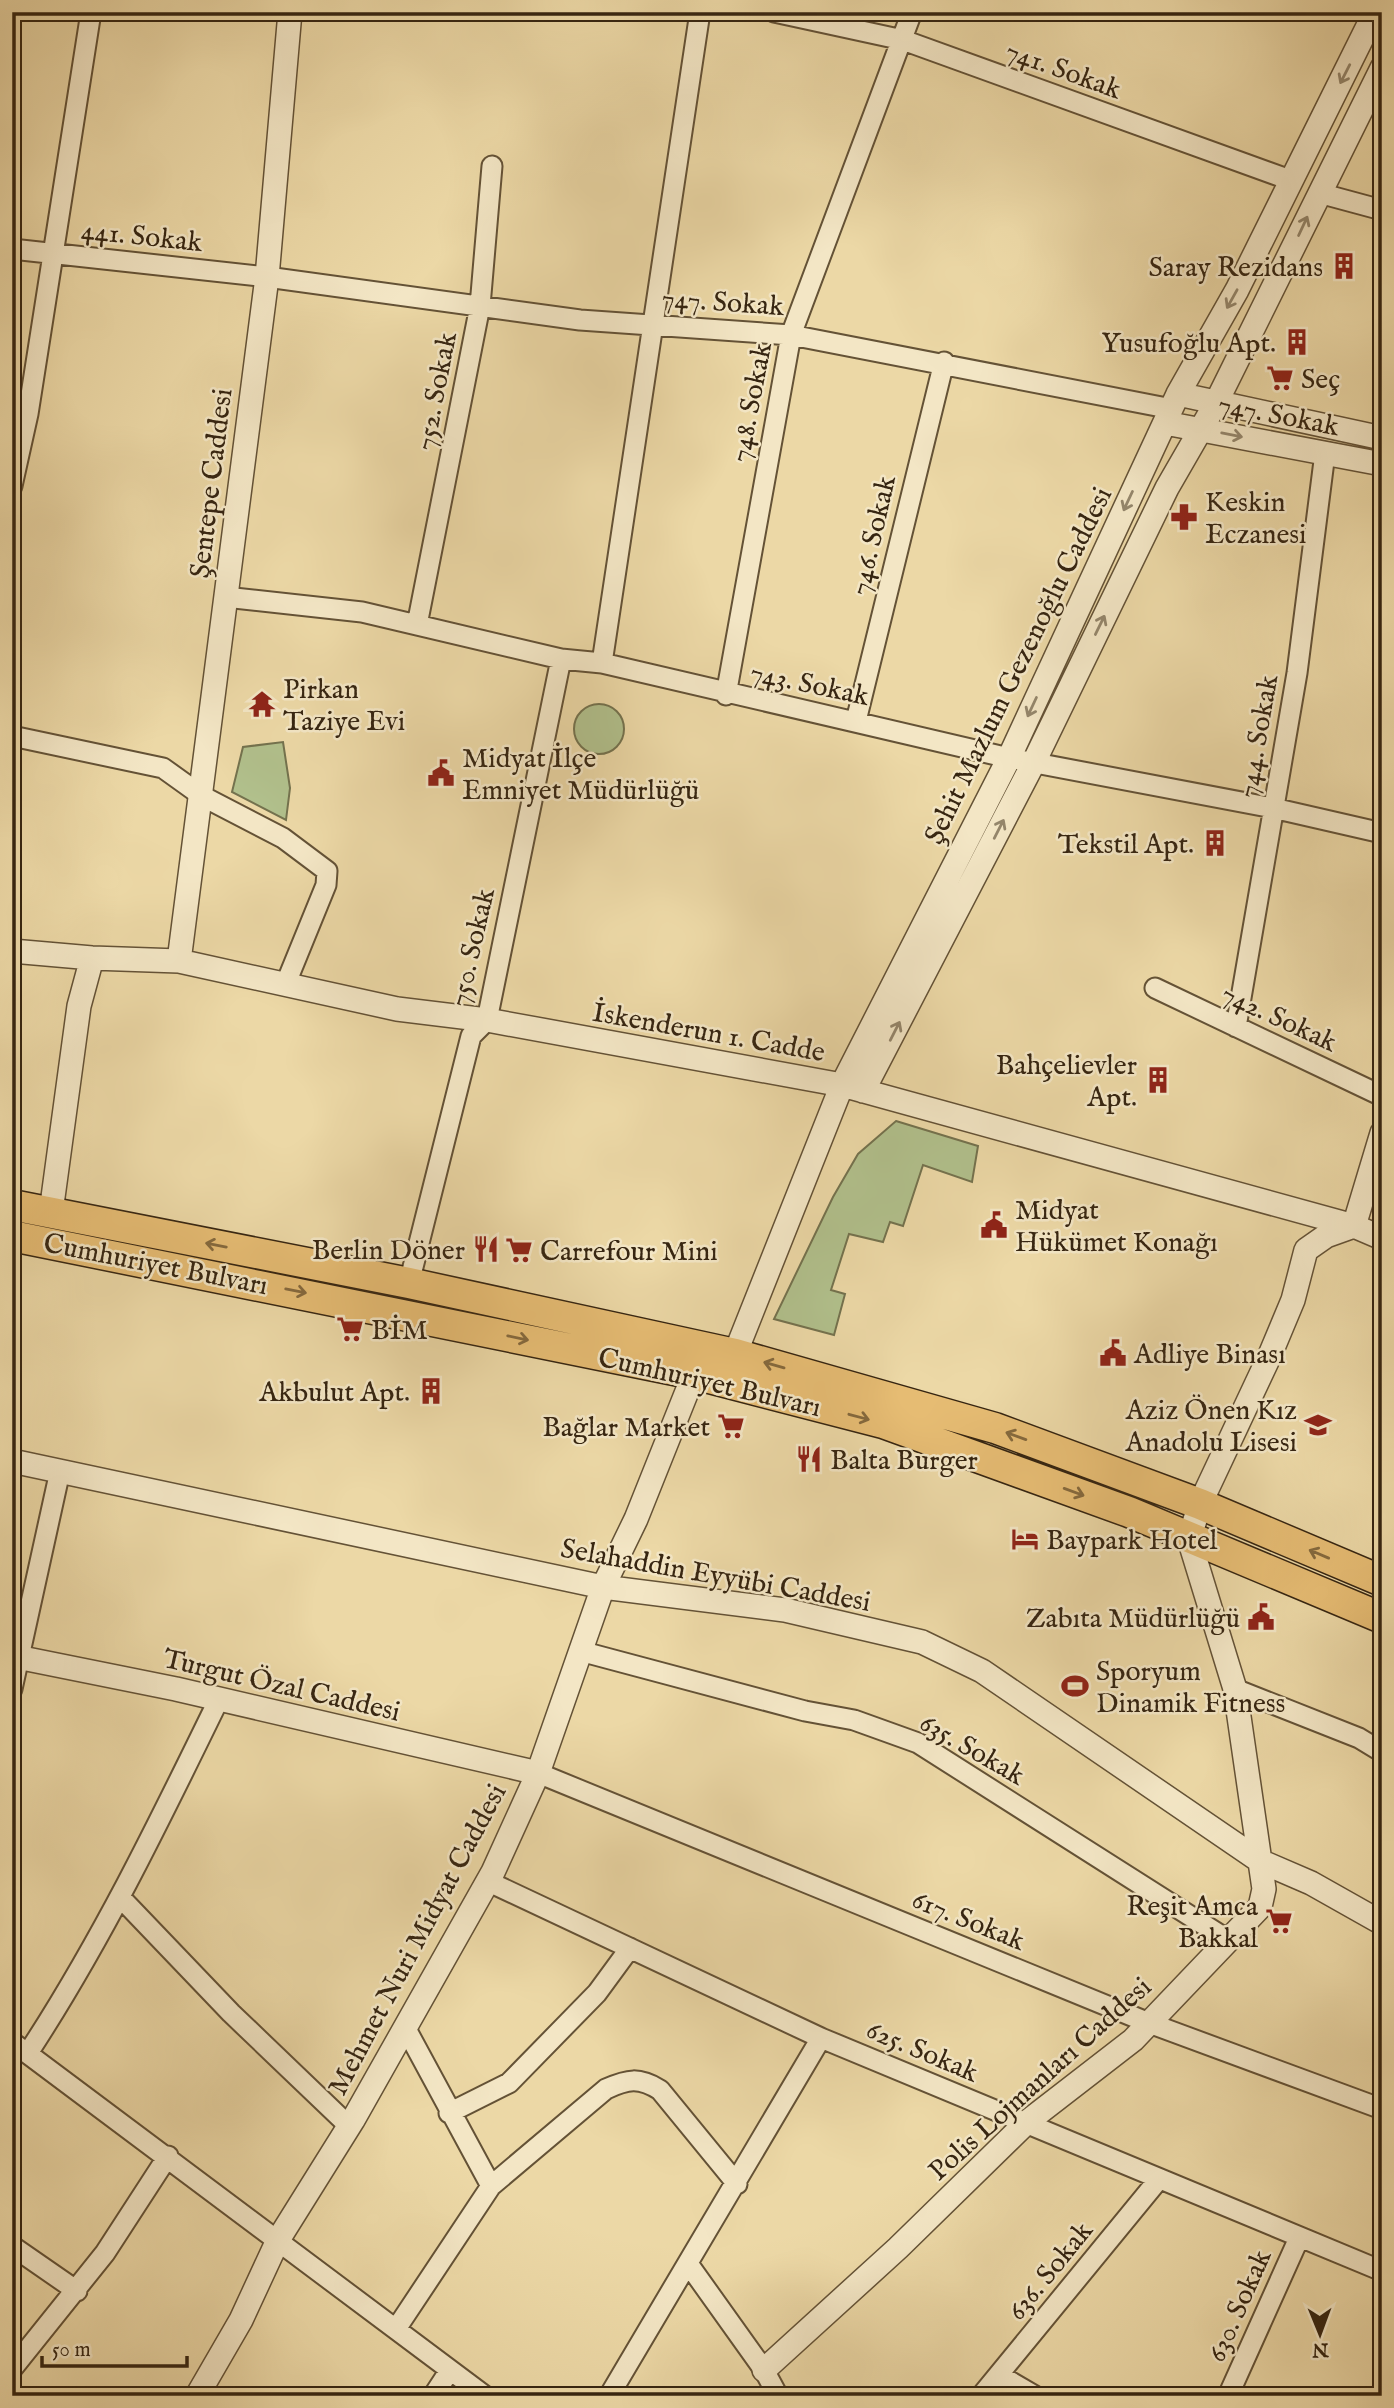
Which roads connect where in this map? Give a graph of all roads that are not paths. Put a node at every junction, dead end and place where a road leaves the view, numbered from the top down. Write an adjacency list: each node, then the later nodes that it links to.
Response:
1 (91, 12): 14 (street)
2 (290, 12): 15 (street, Şentepe Caddesi)
3 (700, 12): 17 (street)
4 (774, 12): 7 (street, 741. Sokak)
5 (912, 12): 7 (street, 748. Sokak)
6 (1375, 12): 10 (street, Şehit Mazlum Gezenoğlu Caddesi, one-way to 10)
7 (903, 40): 10 (street, 741. Sokak); 18 (street, 748. Sokak)
8 (1382, 68): 11 (street, Şehit Mazlum Gezenoğlu Caddesi)
9 (492, 166): 16 (street, 752. Sokak)
10 (1290, 180): 21 (street, Şehit Mazlum Gezenoğlu Caddesi, one-way to 21)
11 (1319, 192): 12 (street); 20 (street, Şehit Mazlum Gezenoğlu Caddesi, one-way to 11)
12 (1382, 210)
13 (12, 249): 14 (street, 441. Sokak)
14 (54, 254): 15 (street, 441. Sokak); 26 (street)
15 (267, 277): 16 (street, 747. Sokak); 27 (street, Şentepe Caddesi)
16 (480, 306): 17 (street, 747. Sokak); 28 (street, 752. Sokak)
17 (654, 326): 18 (street, 747. Sokak); 30 (street)
18 (791, 335): 19 (street, 747. Sokak); 31 (street, 748. Sokak)
19 (944, 362): 21 (street, 747. Sokak); 32 (street, 746. Sokak)
20 (1216, 403): 21 (street); 22 (street, Şehit Mazlum Gezenoğlu Caddesi); 23 (street)
21 (1172, 409): 22 (street, 747. Sokak); 34 (street, Şehit Mazlum Gezenoğlu Caddesi, one-way to 34)
22 (1200, 429): 24 (street, 747. Sokak, one-way to 24); 35 (street, Şehit Mazlum Gezenoğlu Caddesi, one-way to 22)
23 (1382, 438)
24 (1325, 453): 25 (street, 747. Sokak); 37 (street, 744. Sokak)
25 (1382, 464)
26 (12, 486)
27 (225, 597): 28 (street, 743. Sokak); 36 (street, Şentepe Caddesi)
28 (417, 625): 29 (street, 743. Sokak)
29 (561, 659): 30 (street, 743. Sokak); 44 (street, 750. Sokak)
30 (602, 663): 31 (street, 743. Sokak)
31 (726, 695): 32 (street, 743. Sokak)
32 (856, 721): 34 (street, 743. Sokak)
33 (12, 736): 36 (street)
34 (1009, 758): 35 (street, 743. Sokak); 46 (street, Şehit Mazlum Gezenoğlu Caddesi)
35 (1034, 762): 37 (street, 743. Sokak); 46 (street, Şehit Mazlum Gezenoğlu Caddesi, one-way to 35)
36 (202, 796): 41 (street, Şentepe Caddesi); 42 (street)
37 (1273, 808): 38 (street, 743. Sokak); 45 (street, 744. Sokak)
38 (1382, 833)
39 (12, 951): 40 (street, İskenderun 1. Cadde)
40 (92, 958): 41 (street, İskenderun 1. Cadde); 50 (street)
41 (179, 961): 42 (street, İskenderun 1. Cadde)
42 (286, 983): 44 (street, İskenderun 1. Cadde)
43 (1155, 988): 45 (street, 742. Sokak)
44 (487, 1020): 46 (street, İskenderun 1. Cadde); 54 (street, 750. Sokak)
45 (1236, 1027): 47 (street, 742. Sokak)
46 (853, 1088): 51 (street, İskenderun 1. Cadde); 55 (street, Şehit Mazlum Gezenoğlu Caddesi)
47 (1382, 1096)
48 (1382, 1133): 51 (street)
49 (12, 1205): 50 (main road, Cumhuriyet Bulvarı)
50 (51, 1213): 54 (main road, Cumhuriyet Bulvarı, one-way to 50)
51 (1354, 1226): 53 (street, İskenderun 1. Cadde); 59 (street)
52 (12, 1236): 56 (main road, Cumhuriyet Bulvarı, one-way to 56)
53 (1382, 1238)
54 (410, 1283): 55 (main road, Cumhuriyet Bulvarı)
55 (735, 1354): 59 (main road, Cumhuriyet Bulvarı, one-way to 55)
56 (694, 1374): 60 (main road, Cumhuriyet Bulvarı, one-way to 60); 62 (street, Mehmet Nuri Midyat Caddesi)
57 (12, 1461): 58 (street, Selahaddin Eyyübi Caddesi)
58 (60, 1471): 62 (street, Selahaddin Eyyübi Caddesi); 65 (street)
59 (1200, 1504): 60 (street); 61 (main road, Cumhuriyet Bulvarı, one-way to 59)
60 (1189, 1539): 63 (main road, Cumhuriyet Bulvarı); 67 (street, Polis Lojmanları Caddesi)
61 (1382, 1581)
62 (603, 1587): 64 (street, Mehmet Nuri Midyat Caddesi); 71 (street, Selahaddin Eyyübi Caddesi)
63 (1382, 1618)
64 (580, 1651): 70 (street, Mehmet Nuri Midyat Caddesi); 75 (street, 635. Sokak)
65 (16, 1657): 66 (street); 68 (street, Turgut Özal Caddesi)
66 (12, 1689)
67 (1235, 1689): 69 (street); 71 (street, Polis Lojmanları Caddesi)
68 (219, 1699): 70 (street, Turgut Özal Caddesi); 73 (street)
69 (1382, 1752)
70 (538, 1773): 72 (street, Mehmet Nuri Midyat Caddesi); 77 (street, 617. Sokak)
71 (1260, 1861): 74 (street, Selahaddin Eyyübi Caddesi); 75 (street, Polis Lojmanları Caddesi)
72 (487, 1881): 76 (street, 625. Sokak); 78 (street, Mehmet Nuri Midyat Caddesi)
73 (120, 1898): 80 (street); 84 (street)
74 (1382, 1923)
75 (1228, 1940): 77 (street, Polis Lojmanları Caddesi)
76 (630, 1948): 79 (street, 625. Sokak); 82 (street)
77 (1149, 2023): 81 (street, 617. Sokak); 83 (street, Polis Lojmanları Caddesi)
78 (405, 2027): 82 (street); 84 (street, Mehmet Nuri Midyat Caddesi)
79 (821, 2038): 83 (street, 625. Sokak); 87 (street)
80 (20, 2047): 85 (street)
81 (1382, 2109)
82 (449, 2113): 88 (street)
83 (1027, 2122): 86 (street, 625. Sokak); 97 (street, Polis Lojmanları Caddesi)
84 (349, 2126): 90 (street, Mehmet Nuri Midyat Caddesi)
85 (168, 2156): 90 (street); 94 (street)
86 (1159, 2179): 89 (street, 625. Sokak); 99 (street, 636. Sokak)
87 (737, 2184): 88 (street); 92 (street)
88 (491, 2186): 95 (street)
89 (1299, 2238): 93 (street, 625. Sokak); 107 (street, 630. Sokak)
90 (278, 2241): 95 (street); 100 (street, Mehmet Nuri Midyat Caddesi)
91 (12, 2246): 94 (street)
92 (689, 2264): 97 (street); 103 (street)
93 (1382, 2271)
94 (77, 2291): 96 (street)
95 (396, 2329): 98 (street)
96 (12, 2369)
97 (764, 2370): 104 (street)
98 (450, 2371): 101 (street); 102 (street)
99 (999, 2375): 105 (street, 636. Sokak); 106 (street)
100 (197, 2396)
101 (433, 2396)
102 (485, 2396)
103 (609, 2396)
104 (778, 2396)
105 (981, 2396)
106 (1035, 2396)
107 (1228, 2396)

